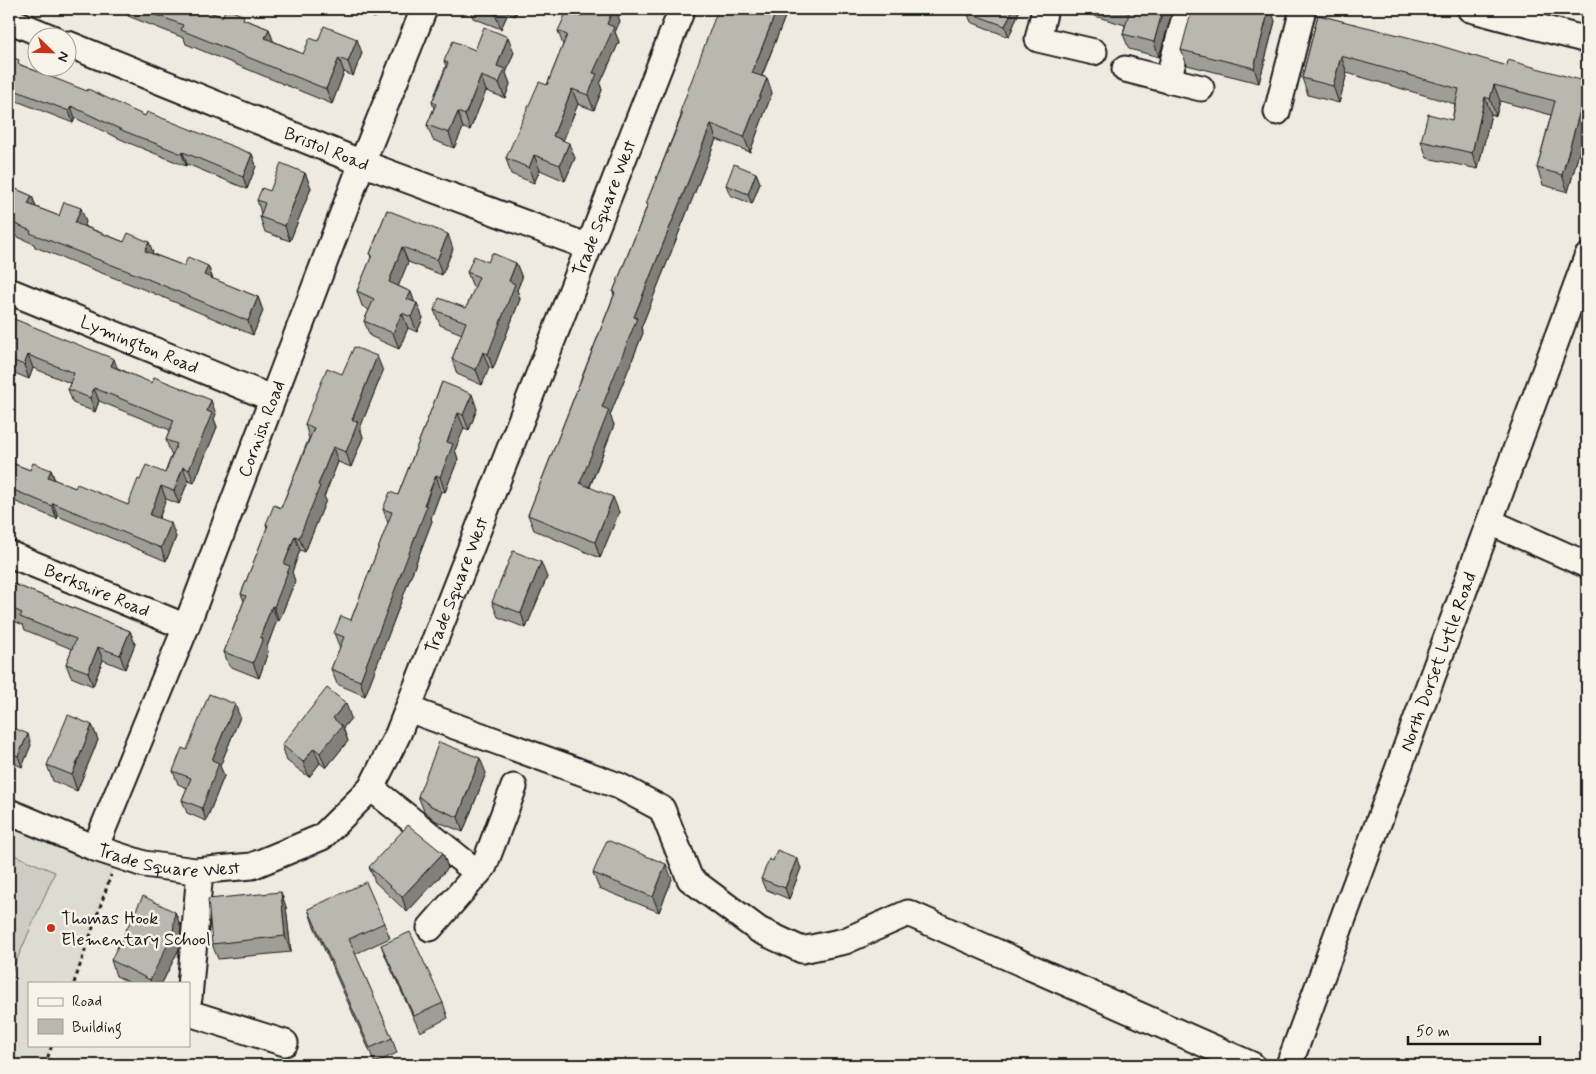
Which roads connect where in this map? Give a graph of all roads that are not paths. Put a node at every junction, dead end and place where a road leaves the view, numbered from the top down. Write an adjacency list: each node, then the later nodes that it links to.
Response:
1 (424, 9): 17 (street, Cornish Road)
2 (682, 9): 18 (street, Trade Square West)
3 (1045, 9): 12 (street)
4 (1187, 9): 14 (street)
5 (1303, 9): 16 (street)
6 (1470, 9): 7 (street)
7 (1549, 19): 10 (street)
8 (9, 20): 9 (street)
9 (28, 28)
10 (1587, 40)
11 (78, 48): 17 (street, Bristol Road)
12 (1094, 52)
13 (1125, 69): 14 (street)
14 (1168, 80): 15 (street)
15 (1201, 88)
16 (1277, 112)
17 (362, 163): 18 (street, Bristol Road); 21 (street, Cornish Road)
18 (589, 247): 26 (street, Trade Square West)
19 (1587, 258): 22 (street, North Dorset Lytle Road)
20 (9, 291): 21 (street, Lymington Road)
21 (271, 398): 25 (street, Cornish Road)
22 (1490, 522): 24 (street); 38 (street, North Dorset Lytle Road)
23 (9, 554): 25 (street, Berkshire Road)
24 (1587, 565)
25 (186, 627): 30 (street, Cornish Road)
26 (408, 709): 28 (street, Trade Square West); 37 (street)
27 (514, 787): 32 (street)
28 (371, 788): 31 (street, Trade Square West); 32 (street)
29 (9, 812): 30 (street, Trade Square West)
30 (107, 852): 31 (street, Trade Square West)
31 (200, 871): 34 (street)
32 (478, 873): 33 (street)
33 (430, 928)
34 (190, 986)
35 (190, 1013): 36 (street)
36 (285, 1043)
37 (1252, 1065)
38 (1289, 1065)

